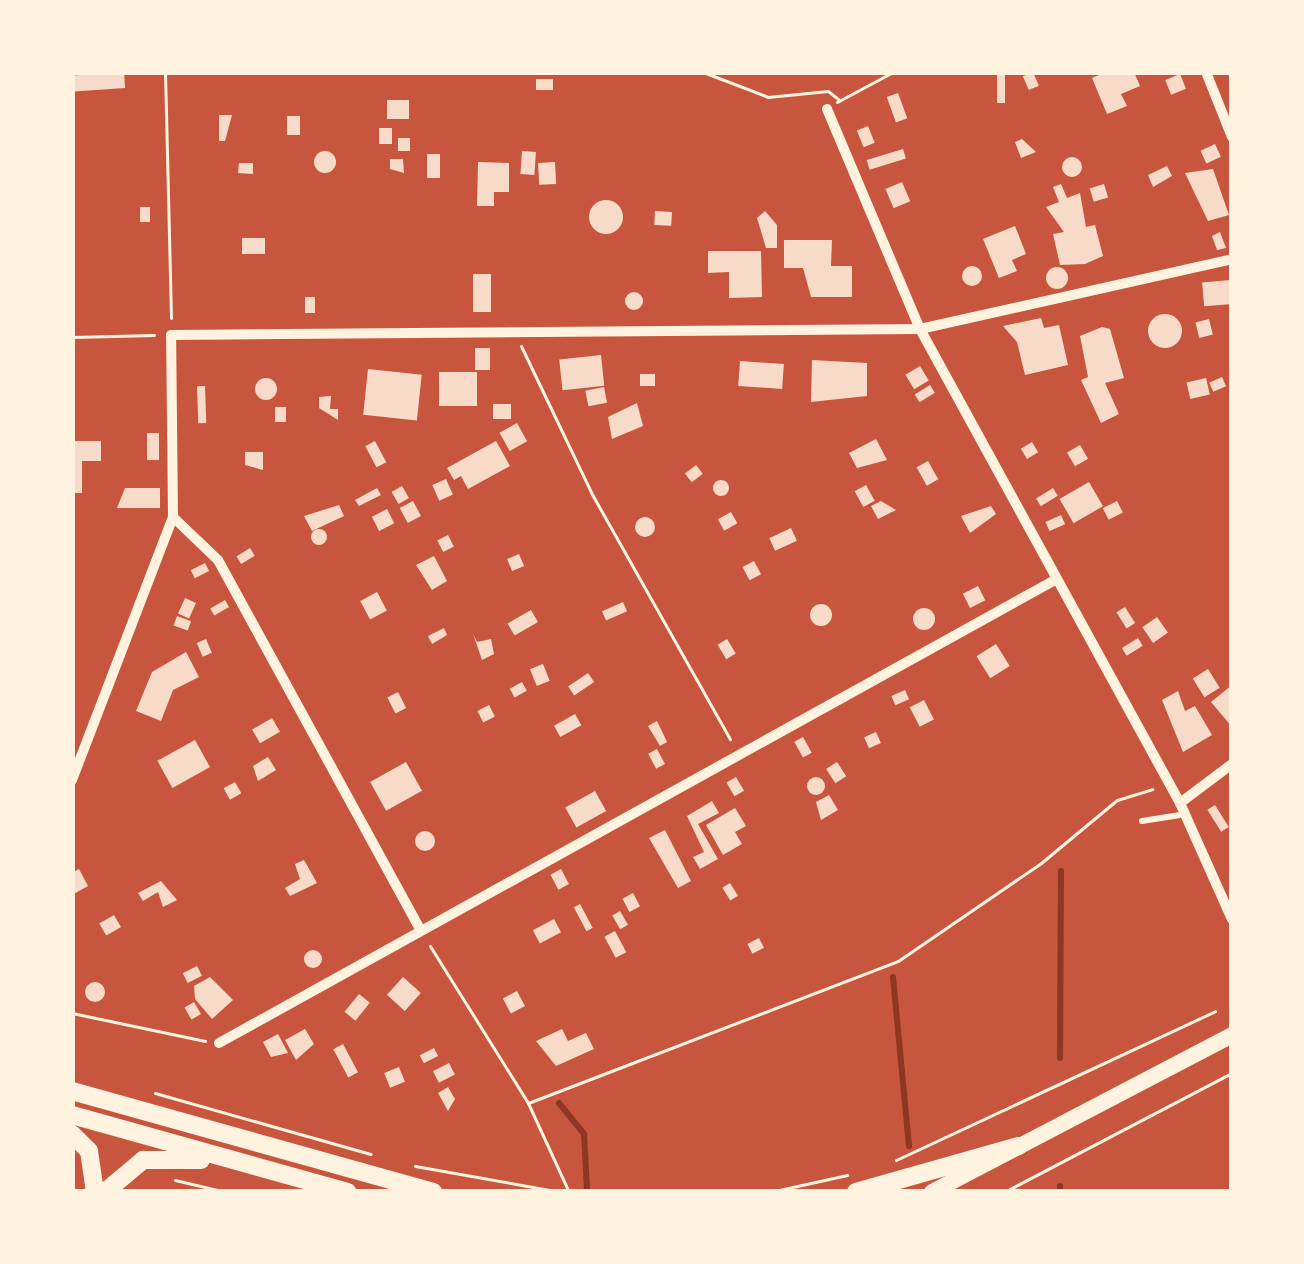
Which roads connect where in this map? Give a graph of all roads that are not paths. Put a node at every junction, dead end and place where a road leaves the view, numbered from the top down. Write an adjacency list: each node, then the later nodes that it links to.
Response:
1 (1206, 72): 3 (street)
2 (827, 109): 5 (street)
3 (1232, 137)
4 (1232, 260): 5 (street)
5 (920, 329): 6 (street); 7 (street)
6 (173, 517): 9 (street); 13 (street)
7 (1055, 580): 10 (street); 13 (street)
8 (1232, 764): 10 (street)
9 (72, 780)
10 (1179, 809): 11 (lane); 12 (street)
11 (1142, 821)
12 (1232, 919)
13 (420, 928): 15 (street)
14 (1232, 1035): 19 (main road)
15 (219, 1042)
16 (72, 1091): 24 (highway)
17 (72, 1115): 20 (highway)
18 (72, 1134): 21 (highway)
19 (1019, 1146): 25 (highway); 26 (main road); 27 (main road)
20 (235, 1162): 22 (highway); 23 (highway)
21 (95, 1192)
22 (105, 1192)
23 (346, 1192)
24 (433, 1192)
25 (856, 1192)
26 (932, 1192)
27 (954, 1192)

